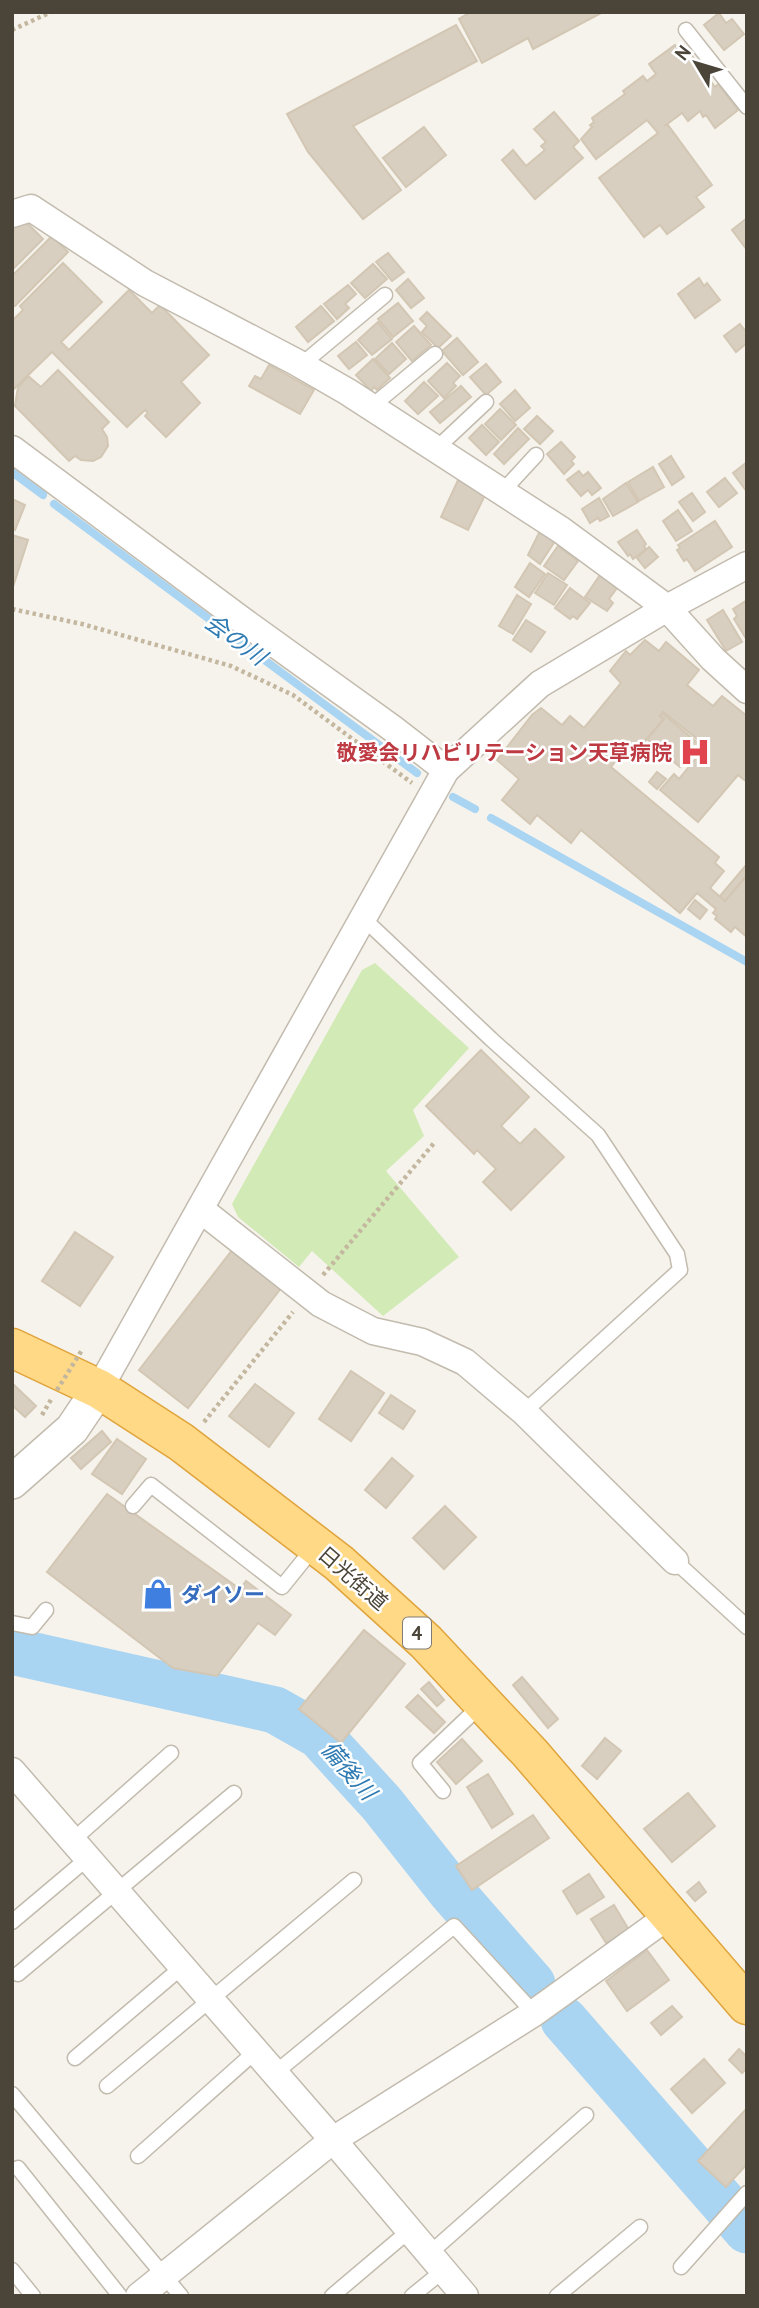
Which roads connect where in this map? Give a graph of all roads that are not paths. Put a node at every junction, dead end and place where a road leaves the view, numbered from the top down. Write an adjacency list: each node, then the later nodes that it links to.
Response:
1 (686, 30): 2 (lane)
2 (747, 107)
3 (12, 214): 6 (street)
4 (385, 295): 6 (lane)
5 (435, 354): 8 (lane)
6 (302, 365): 8 (street)
7 (485, 402): 10 (lane)
8 (371, 407): 10 (street)
9 (12, 449): 16 (street)
10 (436, 449): 12 (street)
11 (536, 455): 12 (lane)
12 (502, 492): 14 (street)
13 (747, 565): 14 (street)
14 (667, 608): 15 (street); 16 (street)
15 (747, 690)
16 (446, 770): 17 (street)
17 (363, 918): 18 (street); 21 (lane)
18 (200, 1209): 20 (street); 21 (street)
19 (12, 1348): 20 (highway, 日光街道 / 4)
20 (99, 1389): 22 (street); 24 (highway, 日光街道 / 4)
21 (524, 1412): 25 (street)
22 (12, 1482)
23 (133, 1506): 24 (lane)
24 (316, 1545): 29 (highway, 日光街道 / 4)
25 (675, 1560): 28 (lane)
26 (46, 1610): 27 (lane)
27 (12, 1623)
28 (747, 1627)
29 (483, 1703): 32 (lane); 37 (highway, 日光街道 / 4)
30 (171, 1753): 34 (lane)
31 (12, 1771): 34 (street)
32 (443, 1791)
33 (234, 1793): 36 (lane)
34 (81, 1849): 36 (street); 38 (lane)
35 (354, 1880): 41 (lane)
36 (117, 1891): 39 (street); 40 (lane)
37 (670, 1915): 42 (highway, 日光街道 / 4); 43 (street)
38 (12, 1922)
39 (183, 1967): 41 (street); 45 (lane)
40 (18, 1974)
41 (210, 1998): 44 (street); 47 (lane)
42 (747, 2005)
43 (534, 2013): 46 (lane); 50 (street)
44 (256, 2051): 46 (street); 51 (lane)
45 (75, 2058)
46 (275, 2073): 50 (street)
47 (107, 2086)
48 (12, 2094): 59 (lane)
49 (586, 2115): 56 (lane)
50 (333, 2140): 55 (street); 59 (street)
51 (138, 2156)
52 (18, 2168): 61 (lane)
53 (743, 2197): 57 (lane)
54 (640, 2227): 67 (lane)
55 (410, 2230): 56 (street); 64 (lane)
56 (437, 2262): 65 (lane); 66 (street)
57 (681, 2267)
58 (12, 2270): 60 (lane)
59 (164, 2275): 62 (street); 63 (lane)
60 (33, 2296)
61 (120, 2296)
62 (139, 2296)
63 (181, 2296)
64 (332, 2296)
65 (412, 2296)
66 (466, 2296)
67 (557, 2296)

